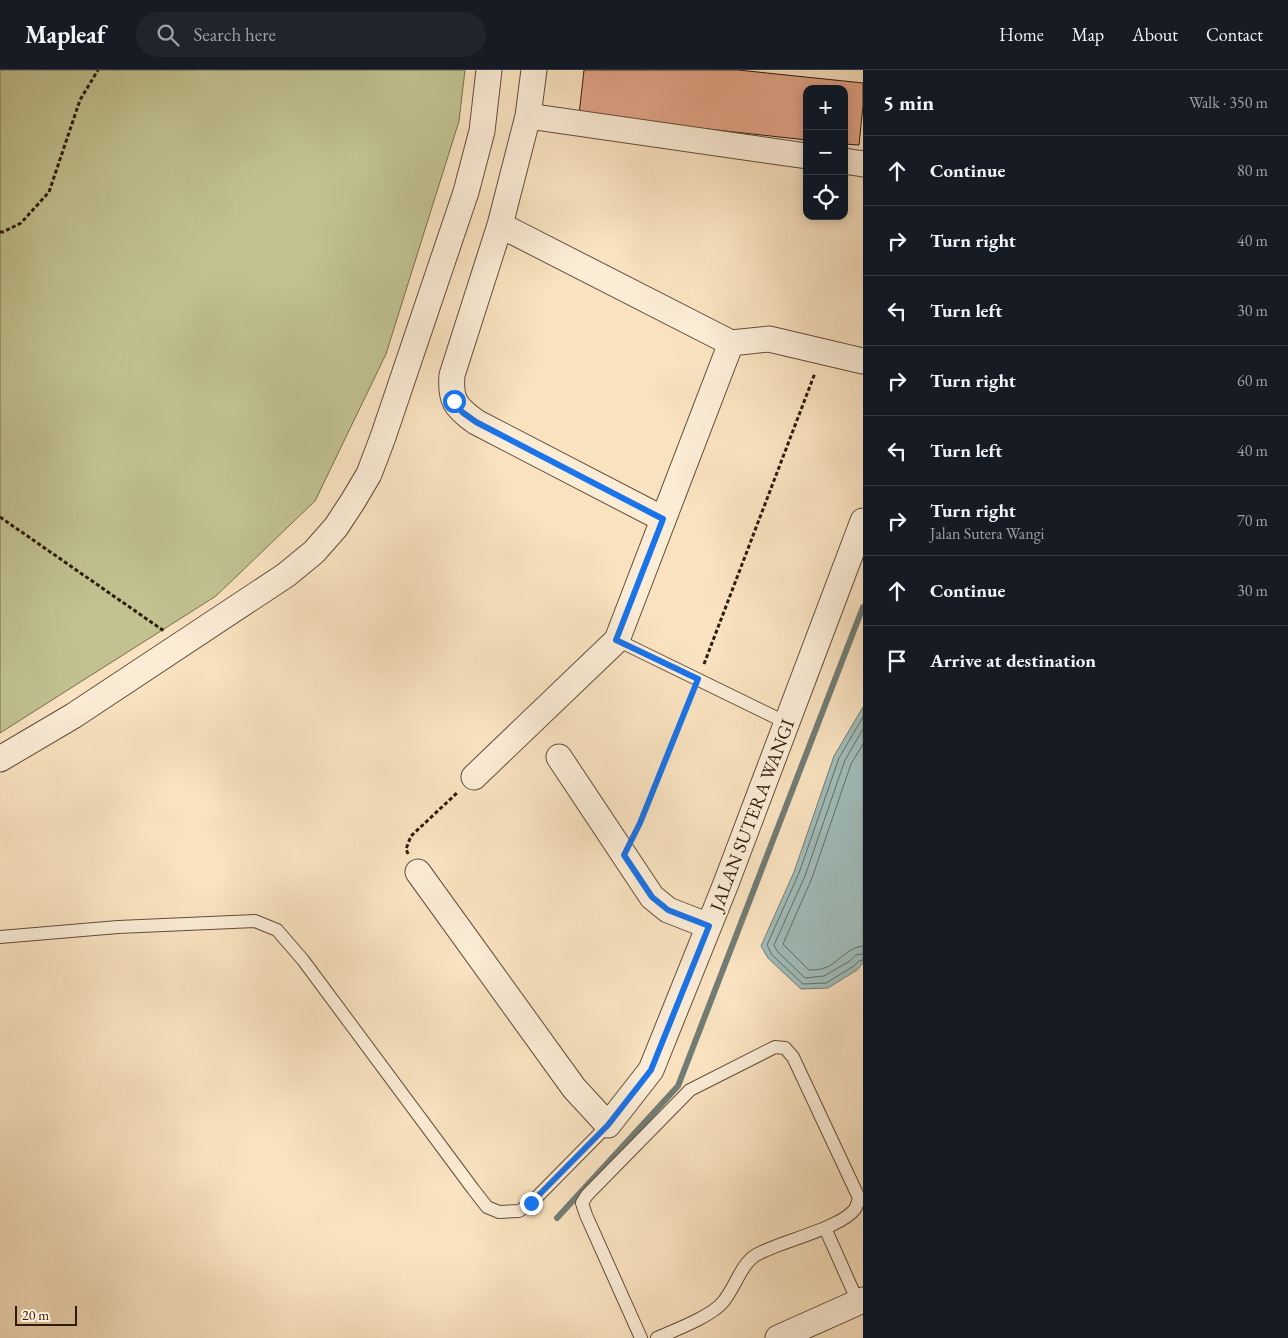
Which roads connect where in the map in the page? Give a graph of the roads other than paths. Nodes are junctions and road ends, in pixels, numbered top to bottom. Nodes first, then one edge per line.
1 (489, 70) edge
2 (534, 70) edge
3 (528, 116) junction
4 (803, 155) edge
5 (848, 162) edge
6 (863, 164) edge
7 (500, 225) junction
8 (731, 343) junction
9 (863, 361) edge
10 (663, 519) junction
11 (863, 521) edge
12 (616, 640) junction
13 (787, 723) junction
14 (559, 757) dead end
15 (0, 759) edge
16 (474, 776) road end
17 (418, 872) dead end
18 (709, 926) junction
19 (0, 937) edge
20 (608, 1125) junction
21 (825, 1228) junction
22 (860, 1301) edge
23 (821, 1329) edge
24 (641, 1338) edge
25 (657, 1338) edge
26 (778, 1338) edge

1 - 15 street
2 - 3 street
3 - 4 street
3 - 7 street
5 - 6 street
7 - 8 street
7 - 10 street
8 - 9 street
8 - 10 street
10 - 12 street
11 - 13 street, JALAN SUTERA WANGI
12 - 13 lane
12 - 16 street
13 - 18 street, JALAN SUTERA WANGI
14 - 18 street
17 - 20 street
18 - 20 street, JALAN SUTERA WANGI
19 - 20 lane
21 - 22 lane
21 - 24 lane
21 - 25 lane
22 - 23 street
23 - 26 street

